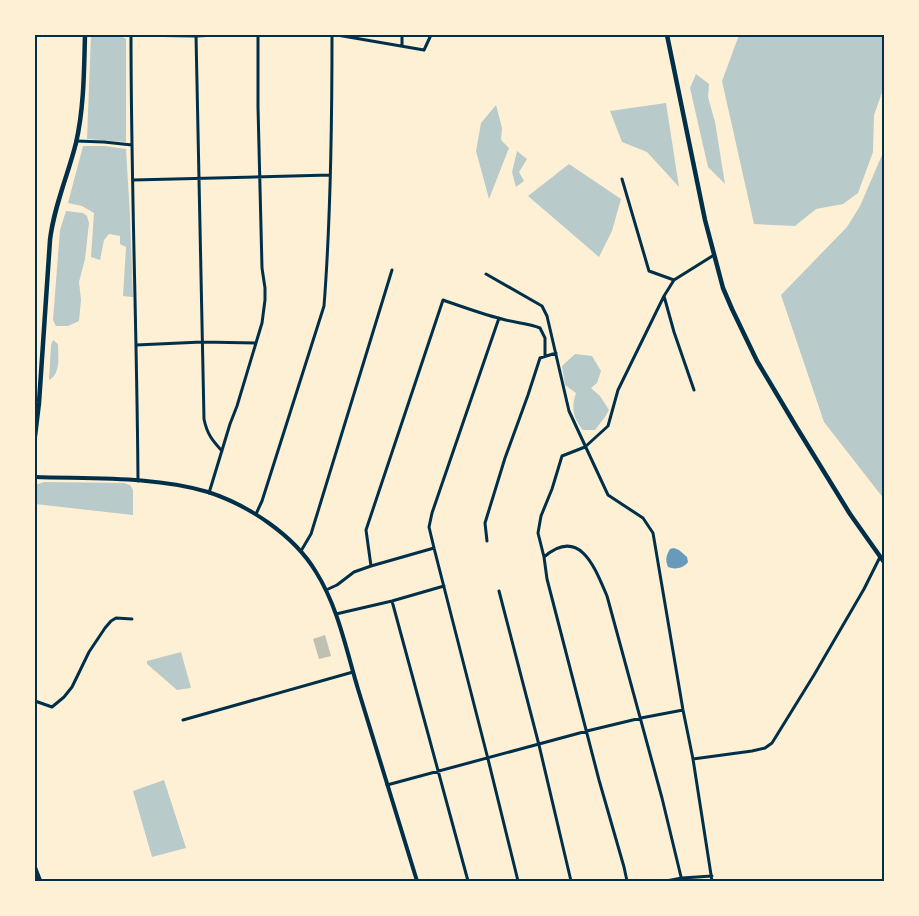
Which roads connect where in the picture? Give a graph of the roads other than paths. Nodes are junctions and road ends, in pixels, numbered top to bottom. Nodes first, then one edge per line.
1 (85, 35) edge
2 (130, 35) edge
3 (218, 35) edge
4 (258, 35) edge
5 (332, 35) edge
6 (337, 35) edge
7 (402, 35) edge
8 (431, 35) edge
9 (667, 35) edge
10 (196, 36) edge
11 (402, 46) junction
12 (76, 141) junction
13 (132, 145) junction
14 (261, 176) junction
15 (330, 176) junction
16 (199, 178) junction
17 (622, 179) dead end
18 (132, 180) junction
19 (714, 255) junction
20 (392, 270) dead end
21 (486, 274) dead end
22 (674, 280) junction
23 (664, 296) junction
24 (499, 318) junction
25 (202, 342) junction
26 (256, 343) junction
27 (136, 344) junction
28 (556, 353) junction
29 (545, 356) junction
30 (694, 390) dead end
31 (35, 436) edge
32 (585, 447) junction
33 (222, 452) junction
34 (35, 477) edge
35 (138, 480) junction
36 (209, 493) junction
37 (256, 514) junction
38 (487, 541) dead end
39 (434, 548) junction
40 (301, 552) junction
41 (544, 557) junction
42 (880, 557) junction
43 (884, 562) edge
44 (371, 566) junction
45 (444, 586) junction
46 (326, 590) junction
47 (499, 591) dead end
48 (392, 601) junction
49 (336, 614) junction
50 (132, 619) dead end
51 (353, 672) junction
52 (35, 701) edge
53 (683, 710) junction
54 (641, 718) junction
55 (183, 720) dead end
56 (588, 731) junction
57 (539, 745) junction
58 (488, 759) junction
59 (693, 759) junction
60 (439, 771) junction
61 (387, 785) junction
62 (35, 868) edge
63 (712, 876) junction
64 (682, 880) edge
65 (40, 881) edge
66 (416, 881) edge
67 (468, 881) edge
68 (518, 881) edge
69 (571, 881) edge
70 (626, 881) edge
71 (666, 881) edge
72 (712, 881) edge

1 - 12 main road
2 - 10 street
2 - 13 street
3 - 10 street
4 - 14 street
5 - 15 street
6 - 11 street
7 - 11 street
8 - 11 street
9 - 19 main road
10 - 16 street
12 - 13 street
12 - 31 main road
13 - 18 street
14 - 15 street
14 - 16 street
14 - 26 street
15 - 37 street
16 - 18 street
16 - 25 street
17 - 22 street
18 - 27 street
19 - 22 street
19 - 42 main road
20 - 40 street
21 - 28 street
22 - 23 street
23 - 30 street
23 - 32 street
24 - 29 street
24 - 39 street
24 - 44 street
25 - 26 street
25 - 27 street
25 - 33 street
26 - 33 street
27 - 35 street
28 - 29 street
28 - 32 street
29 - 38 street
32 - 41 street
32 - 53 street
33 - 36 street
34 - 35 street
35 - 36 street
36 - 37 street
37 - 40 street
39 - 44 street
39 - 45 street
40 - 46 street
41 - 54 street
41 - 56 street
42 - 43 main road
42 - 59 street
44 - 46 street
45 - 48 street
45 - 58 street
46 - 49 street
47 - 57 street
48 - 49 street
48 - 60 street
49 - 51 street
50 - 52 street
51 - 55 street
51 - 61 street
53 - 54 street
53 - 59 street
54 - 56 street
54 - 64 street
56 - 57 street
56 - 70 street
57 - 58 street
57 - 69 street
58 - 60 street
58 - 68 street
59 - 63 street
60 - 61 street
60 - 67 street
61 - 66 street
62 - 65 main road
63 - 64 street
63 - 72 street
64 - 71 street

